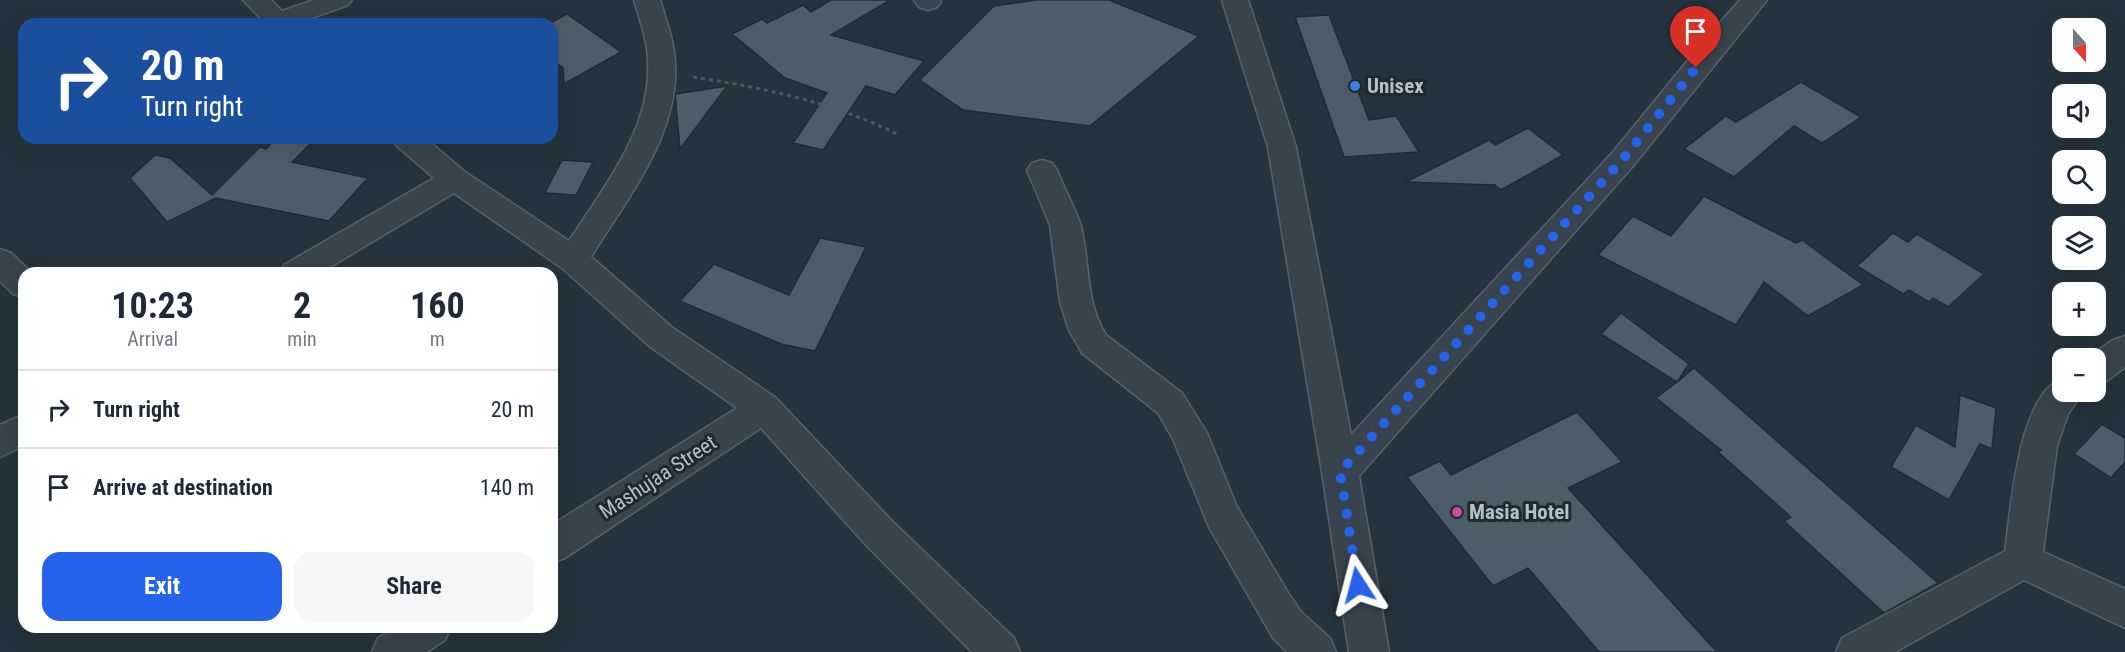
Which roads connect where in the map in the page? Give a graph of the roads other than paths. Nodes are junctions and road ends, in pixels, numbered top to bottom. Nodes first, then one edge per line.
1 (256, 0) edge
2 (339, 0) edge
3 (647, 0) edge
4 (1235, 0) edge
5 (1754, 0) edge
6 (275, 18) edge
7 (293, 18) edge
8 (413, 144) edge
9 (1042, 170) dead end
10 (455, 179) junction
11 (573, 260) junction
12 (0, 261) edge
13 (305, 267) edge
14 (18, 279) edge
15 (2125, 349) edge
16 (2106, 363) edge
17 (2059, 402) edge
18 (764, 408) junction
19 (18, 432) edge
20 (0, 442) edge
21 (1340, 472) junction
22 (558, 542) edge
23 (2023, 561) junction
24 (2125, 610) edge
25 (422, 633) edge
26 (392, 652) edge
27 (999, 652) edge
28 (1316, 652) edge
29 (1369, 652) edge
30 (1856, 652) edge

1 - 6 street
2 - 7 street
3 - 11 street
4 - 21 street
5 - 21 street
8 - 10 street
9 - 28 street
10 - 11 street
10 - 13 street
11 - 18 street
12 - 14 street
15 - 16 street
17 - 23 street
18 - 22 street, Mashujaa Street
18 - 27 street
19 - 20 street
21 - 29 street
23 - 24 street
23 - 30 street
25 - 26 street

